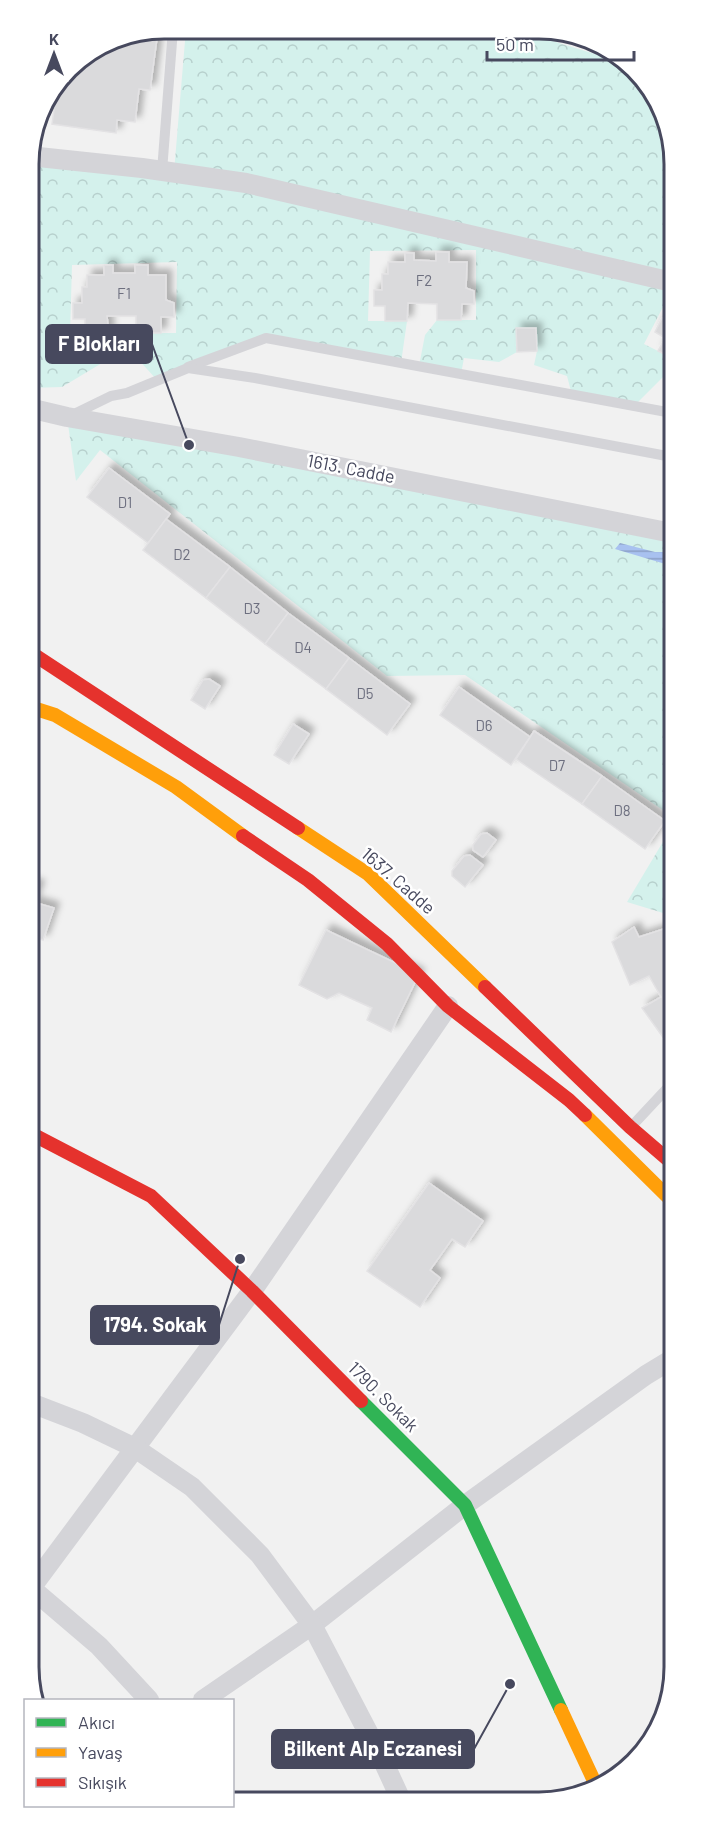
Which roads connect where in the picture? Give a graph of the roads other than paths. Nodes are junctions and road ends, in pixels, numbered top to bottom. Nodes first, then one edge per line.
1 (172, 39) edge
2 (39, 157) edge
3 (162, 171) junction
4 (664, 280) edge
5 (188, 368) junction
6 (39, 410) edge
7 (664, 412) edge
8 (67, 417) junction
9 (664, 455) edge
10 (664, 530) edge
11 (39, 657) edge
12 (39, 705) edge
13 (39, 710) edge
14 (55, 715) junction
15 (448, 1006) junction
16 (664, 1091) edge
17 (630, 1127) junction
18 (39, 1138) edge
19 (664, 1156) edge
20 (664, 1192) edge
21 (252, 1291) junction
22 (664, 1364) edge
23 (39, 1406) edge
24 (135, 1448) junction
25 (465, 1505) junction
26 (39, 1577) edge
27 (39, 1595) edge
28 (312, 1625) junction
29 (147, 1699) edge
30 (206, 1699) edge
31 (593, 1779) edge
32 (397, 1792) edge

1 - 3 lane
2 - 3 street
3 - 4 street
5 - 7 lane
5 - 8 lane
5 - 9 lane
6 - 8 street, 1613. Cadde
8 - 10 street, 1613. Cadde
11 - 17 street, 1637. Cadde
12 - 14 street
13 - 14 street
14 - 15 street
15 - 20 street
15 - 21 street
16 - 17 lane
17 - 19 street, 1637. Cadde
18 - 21 street, 1790. Sokak
21 - 24 street
21 - 25 street, 1790. Sokak
22 - 25 street
23 - 24 street
24 - 26 street
24 - 28 street
25 - 28 street
25 - 31 street, 1790. Sokak
27 - 29 street
28 - 30 street
28 - 32 street

